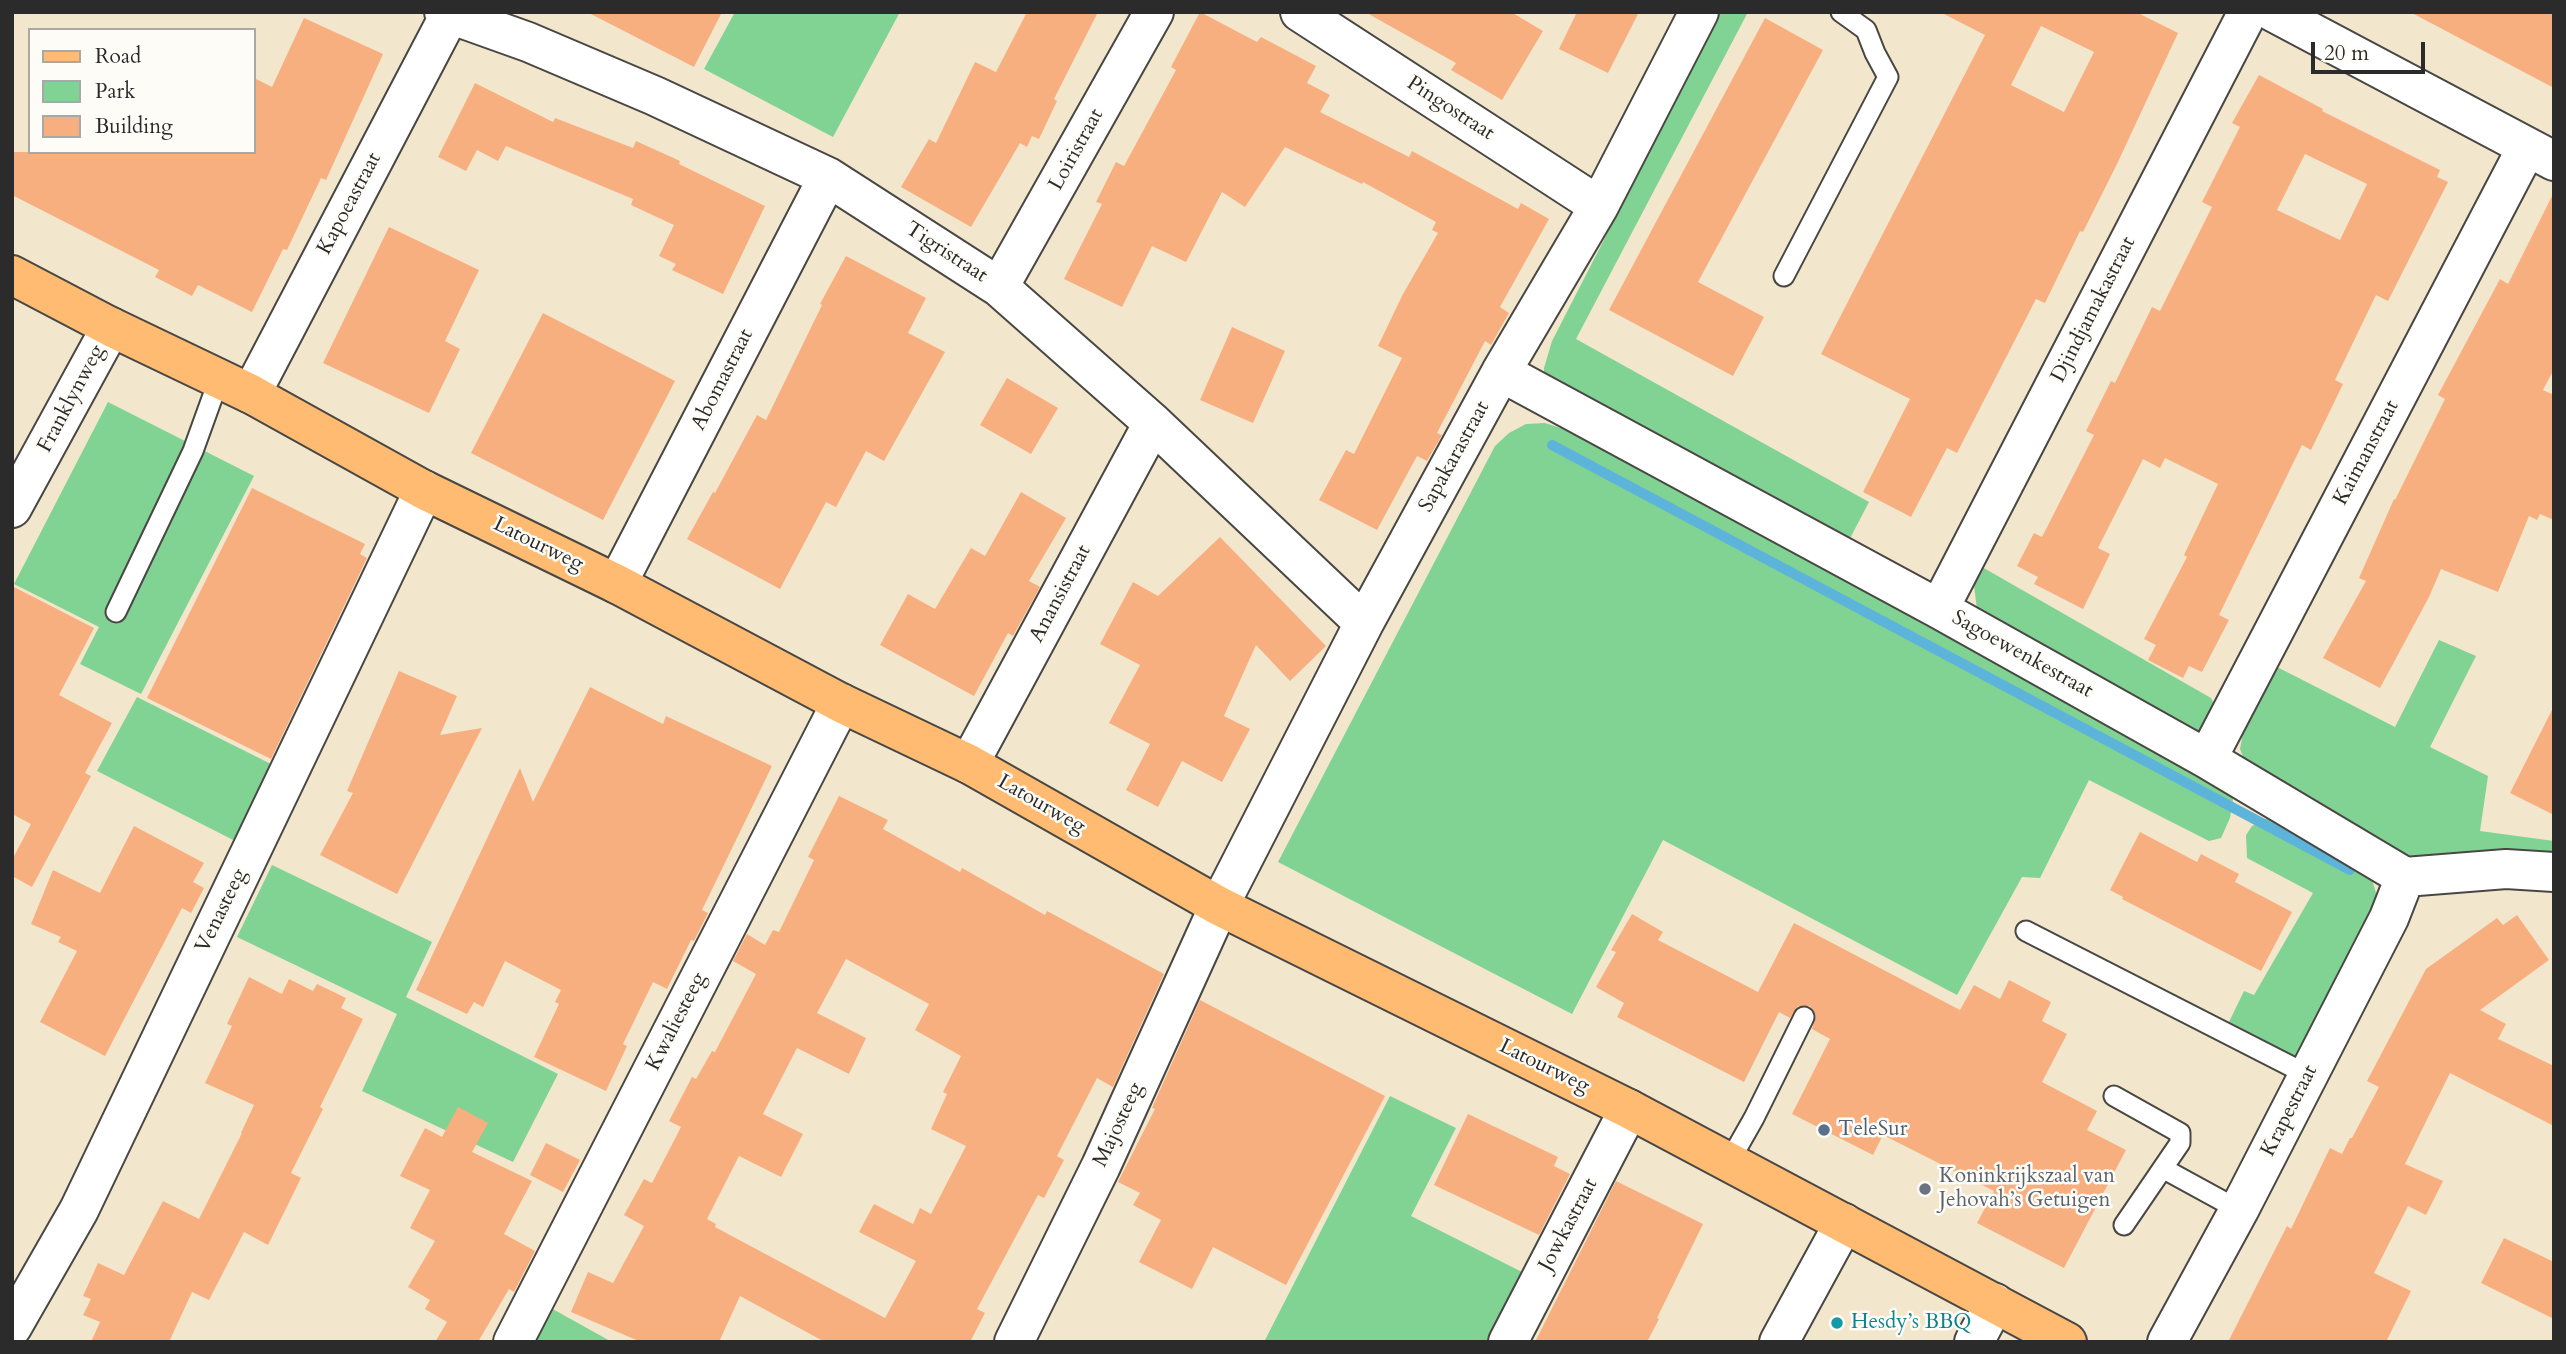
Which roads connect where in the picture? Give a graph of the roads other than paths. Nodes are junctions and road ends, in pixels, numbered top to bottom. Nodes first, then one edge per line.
1 (1154, 12) edge
2 (1300, 12) edge
3 (1699, 12) edge
4 (1841, 12) edge
5 (2248, 12) edge
6 (2273, 12) edge
7 (447, 13) edge
8 (2540, 154) edge
9 (828, 177) junction
10 (1599, 206) junction
11 (12, 275) edge
12 (1784, 275) dead end
13 (999, 287) junction
14 (111, 327) junction
15 (1501, 372) junction
16 (235, 387) junction
17 (1153, 423) junction
18 (424, 490) junction
19 (12, 508) edge
20 (617, 584) junction
21 (1939, 609) junction
22 (116, 612) dead end
23 (1364, 623) junction
24 (841, 703) junction
25 (2207, 759) junction
26 (969, 764) junction
27 (2554, 872) edge
28 (2405, 877) junction
29 (1219, 906) junction
30 (2026, 931) dead end
31 (1804, 1017) dead end
32 (2308, 1075) junction
33 (2114, 1096) dead end
34 (1629, 1109) junction
35 (1729, 1162) junction
36 (2164, 1169) junction
37 (2239, 1210) junction
38 (1844, 1223) junction
39 (2124, 1225) dead end
40 (1996, 1303) junction
41 (12, 1327) edge
42 (513, 1342) edge
43 (1014, 1342) edge
44 (1508, 1342) edge
45 (1779, 1342) edge
46 (1974, 1342) edge
47 (2067, 1342) edge
48 (2167, 1342) edge

1 - 13 street, Loiristraat
2 - 10 street, Pingostraat
3 - 10 street, Sapakarastraat
4 - 12 lane
5 - 21 street, Djindjamakastraat
6 - 8 street
7 - 9 street, Tigristraat
7 - 16 street, Kapoeastraat
8 - 25 street, Kaimanstraat
9 - 13 street, Tigristraat
9 - 20 street, Abomastraat
10 - 15 street, Sapakarastraat
11 - 14 main road, Latourweg
13 - 17 street, Tigristraat
14 - 16 main road, Latourweg
14 - 19 street, Franklynweg
15 - 21 street, Sagoewenkestraat
15 - 23 street, Sapakarastraat
16 - 18 main road, Latourweg
16 - 22 lane
17 - 23 street, Tigristraat
17 - 26 street, Anansistraat
18 - 20 main road, Latourweg
18 - 41 street, Venasteeg
20 - 24 main road, Latourweg
21 - 25 street, Sagoewenkestraat
23 - 29 street, Sapakarastraat
24 - 26 main road, Latourweg
24 - 42 street, Kwaliesteeg
25 - 28 street, Sagoewenkestraat
26 - 29 main road, Latourweg
27 - 28 street
28 - 32 street, Krapestraat
29 - 34 main road, Latourweg
29 - 43 street, Majosteeg
30 - 32 lane
31 - 35 lane
32 - 37 street, Krapestraat
33 - 36 lane
34 - 35 main road, Latourweg
34 - 44 street, Jowkastraat
35 - 38 main road, Latourweg
36 - 37 lane
36 - 39 lane
37 - 48 street, Krapestraat
38 - 40 main road, Latourweg
38 - 45 street
40 - 46 street
40 - 47 main road, Latourweg

